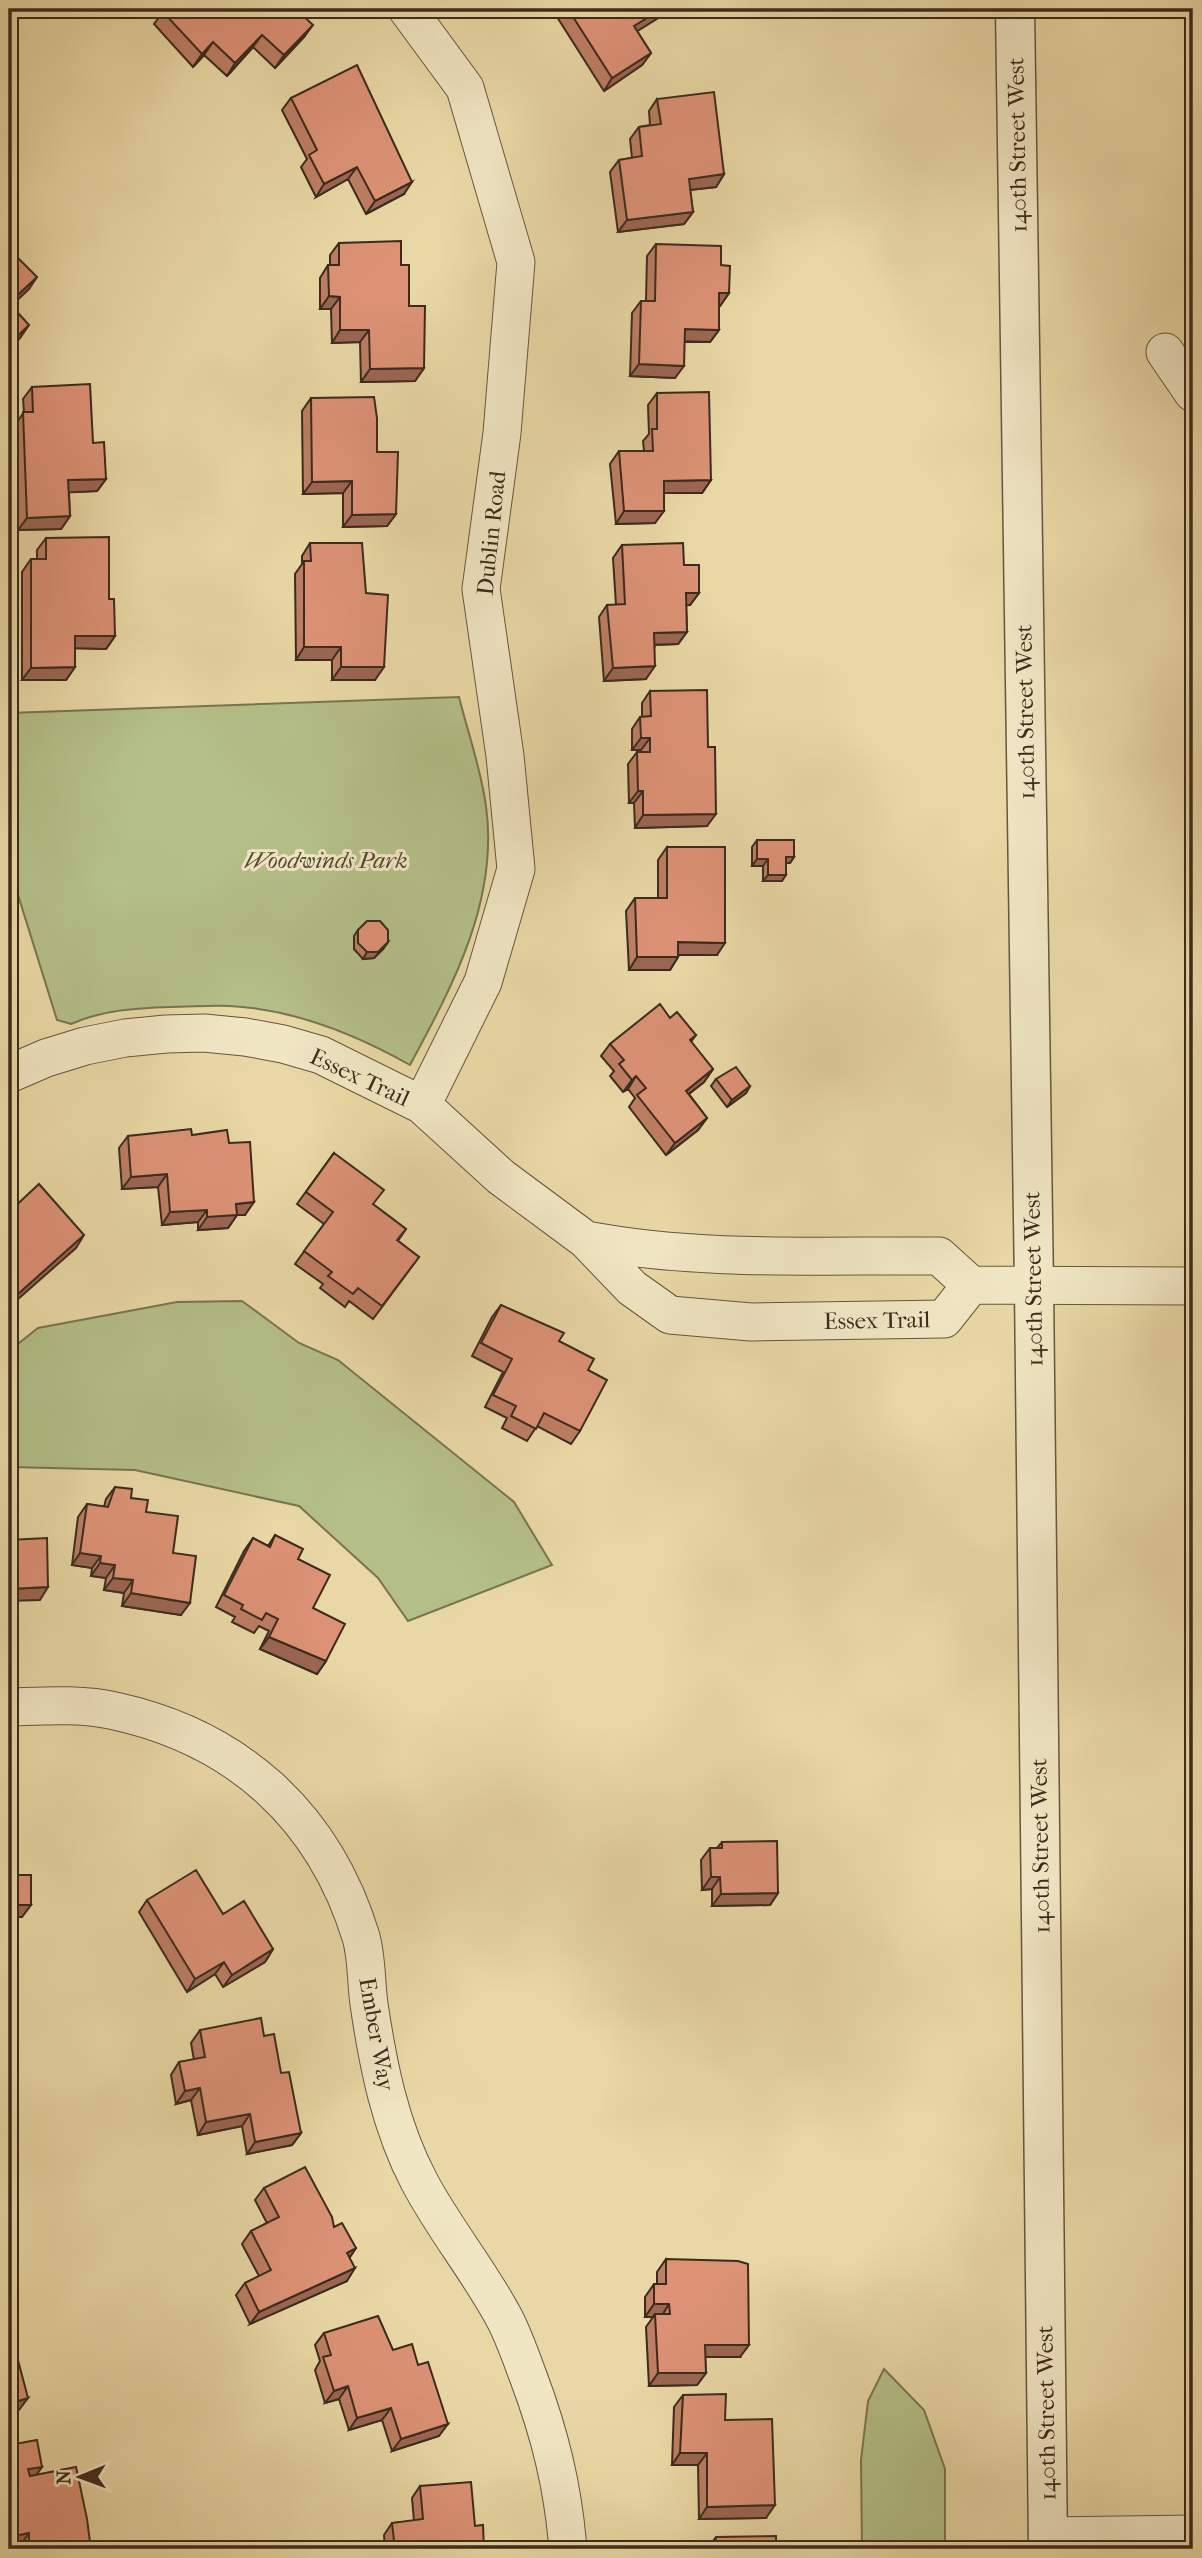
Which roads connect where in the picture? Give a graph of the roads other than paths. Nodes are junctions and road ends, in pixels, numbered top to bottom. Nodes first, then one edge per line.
1 (407, 9) edge
2 (1016, 9) edge
3 (1165, 352) dead end
4 (1193, 393) edge
5 (10, 1070) edge
6 (422, 1105) junction
7 (586, 1240) junction
8 (971, 1285) junction
9 (1034, 1286) junction
10 (1193, 1286) edge
11 (9, 1707) edge
12 (1193, 2534) edge
13 (1048, 2543) edge
14 (568, 2549) edge

1 - 6 street, Dublin Road
2 - 9 street, 140th Street West
3 - 4 street
5 - 6 street, Essex Trail
6 - 7 street, Essex Trail
7 - 8 street, Essex Trail
7 - 8 street, Essex Trail
8 - 9 street
9 - 10 street
9 - 13 street, 140th Street West
11 - 14 street, Ember Way
12 - 13 street

